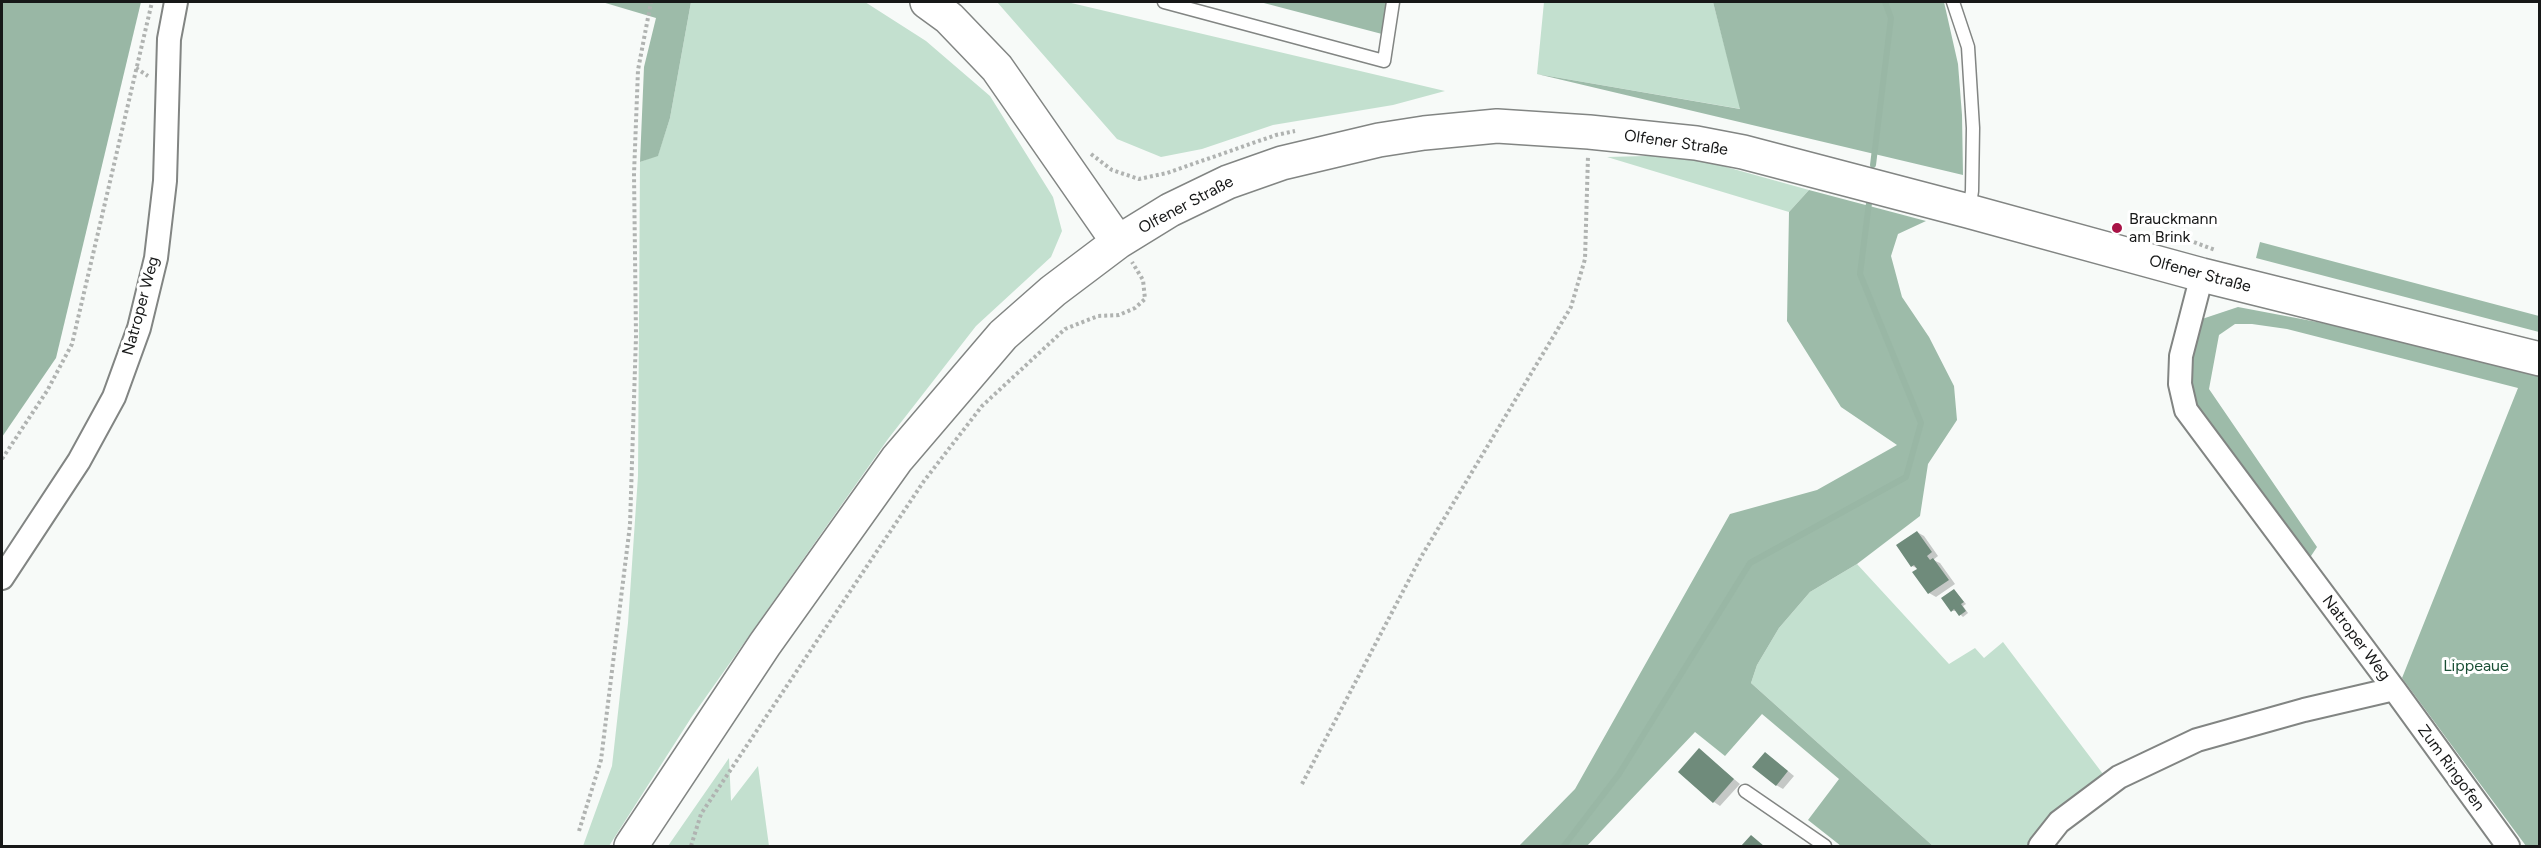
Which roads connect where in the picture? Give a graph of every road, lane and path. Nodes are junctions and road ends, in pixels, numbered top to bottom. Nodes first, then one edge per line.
1 (152, 2) edge
2 (176, 2) edge
3 (651, 2) edge
4 (927, 2) edge
5 (1164, 2) edge
6 (1393, 2) edge
7 (1953, 2) edge
8 (1589, 132) junction
9 (1968, 211) junction
10 (1118, 242) junction
11 (2202, 275) junction
12 (2540, 359) edge
13 (2, 459) edge
14 (2, 578) edge
15 (2394, 689) junction
16 (1302, 784) dead end
17 (1745, 791) dead end
18 (579, 831) dead end
19 (631, 846) edge
20 (691, 846) edge
21 (1825, 846) edge
22 (2040, 846) edge
23 (2508, 846) edge

1 - 13 path
2 - 14 street, Natroper Weg
3 - 18 path
4 - 10 main road
5 - 6 lane
7 - 9 lane
8 - 9 main road, Olfener Straße
8 - 10 main road, Olfener Straße
8 - 16 path
9 - 11 main road, Olfener Straße
10 - 19 main road, Olfener Straße
10 - 20 path
11 - 12 main road, Olfener Straße
11 - 15 street, Natroper Weg
15 - 22 street, Natroper Weg
15 - 23 street, Zum Ringofen
17 - 21 lane

